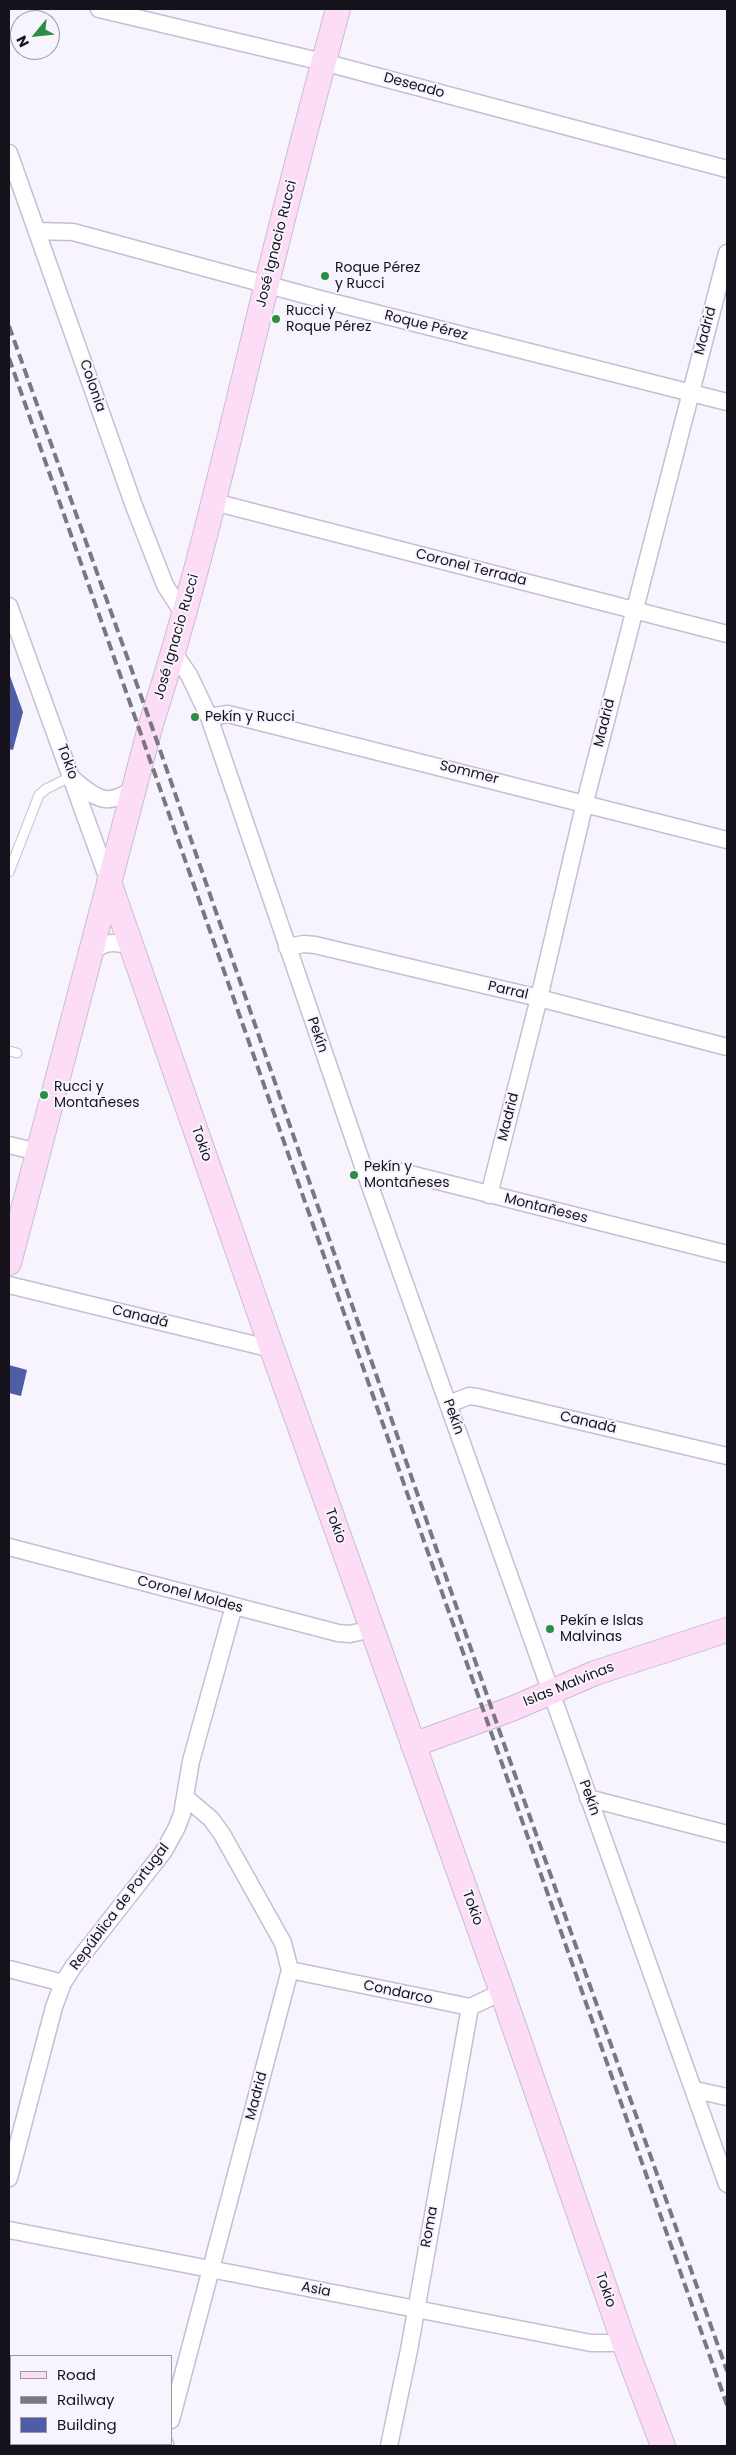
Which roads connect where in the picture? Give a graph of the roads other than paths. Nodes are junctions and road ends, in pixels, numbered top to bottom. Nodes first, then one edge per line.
1 (99, 9) edge
2 (338, 9) edge
3 (323, 62) junction
4 (9, 153) edge
5 (727, 169) edge
6 (37, 231) junction
7 (727, 254) edge
8 (266, 285) junction
9 (690, 392) junction
10 (727, 402) edge
11 (214, 502) junction
12 (9, 606) edge
13 (634, 610) junction
14 (184, 615) junction
15 (727, 634) edge
16 (174, 653) junction
17 (209, 717) junction
18 (73, 777) junction
19 (134, 788) junction
20 (585, 802) junction
21 (727, 840) edge
22 (9, 872) edge
23 (109, 882) junction
24 (287, 947) junction
25 (90, 954) junction
26 (137, 960) junction
27 (539, 998) junction
28 (727, 1047) edge
29 (9, 1145) edge
30 (38, 1152) junction
31 (364, 1172) junction
32 (489, 1195) junction
33 (727, 1254) edge
34 (9, 1262) edge
35 (9, 1285) edge
36 (272, 1349) junction
37 (449, 1404) junction
38 (727, 1456) edge
39 (9, 1547) edge
40 (234, 1606) junction
41 (372, 1629) junction
42 (727, 1630) edge
43 (551, 1692) junction
44 (413, 1745) junction
45 (185, 1798) junction
46 (588, 1798) junction
47 (727, 1834) edge
48 (9, 1969) edge
49 (290, 1970) junction
50 (63, 1983) junction
51 (502, 1992) junction
52 (470, 2008) junction
53 (695, 2090) junction
54 (727, 2096) edge
55 (9, 2178) edge
56 (727, 2184) edge
57 (9, 2230) edge
58 (211, 2269) junction
59 (414, 2309) junction
60 (624, 2343) junction
61 (172, 2416) edge
62 (389, 2446) edge
63 (663, 2446) edge

1 - 3 street, Deseado
2 - 3 street, José Ignacio Rucci
3 - 5 street, Deseado
3 - 8 street, José Ignacio Rucci
4 - 6 street, Colonia
6 - 8 street, Roque Pérez
6 - 14 street, Colonia
7 - 9 street, Madrid
8 - 9 street, Roque Pérez
8 - 11 street, José Ignacio Rucci
9 - 10 street, Roque Pérez
9 - 13 street, Madrid
11 - 13 street, Coronel Terrada
11 - 14 street, José Ignacio Rucci
12 - 18 street, Tokio
13 - 15 street, Coronel Terrada
13 - 20 street, Madrid
14 - 16 street, José Ignacio Rucci
16 - 17 street, Pekín
16 - 19 street, José Ignacio Rucci
17 - 20 street, Sommer
17 - 24 street, Pekín
18 - 19 street
18 - 22 lane
18 - 23 street, Tokio
19 - 23 street, José Ignacio Rucci
20 - 21 street, Sommer
20 - 27 street, Madrid
23 - 25 street, José Ignacio Rucci
23 - 26 street, Tokio
24 - 27 street, Parral
24 - 31 street, Pekín
25 - 26 street
25 - 30 street, José Ignacio Rucci
26 - 36 street, Tokio
27 - 28 street, Parral
27 - 32 street, Madrid
29 - 30 street
30 - 34 street, José Ignacio Rucci
31 - 32 street, Montañeses
31 - 37 street, Pekín
32 - 33 street, Montañeses
35 - 36 street, Canadá
36 - 41 street, Tokio
37 - 38 street, Canadá
37 - 43 street, Pekín
39 - 40 street, Coronel Moldes
40 - 41 street, Coronel Moldes
40 - 45 street, República de Portugal
41 - 44 street, Tokio
42 - 43 street, Islas Malvinas
43 - 44 street, Islas Malvinas
43 - 46 street, Pekín
44 - 51 street, Tokio
45 - 49 street, Madrid
45 - 50 street, República de Portugal
46 - 47 street
46 - 53 street, Pekín
48 - 50 street
49 - 52 street, Condarco
49 - 58 street, Madrid
50 - 55 street, República de Portugal
51 - 52 street
51 - 60 street, Tokio
52 - 59 street, Roma
53 - 54 street
53 - 56 street, Pekín
57 - 58 street, Asia
58 - 59 street, Asia
58 - 61 street, Madrid
59 - 60 street, Asia
59 - 62 street, Roma
60 - 63 street, Tokio

